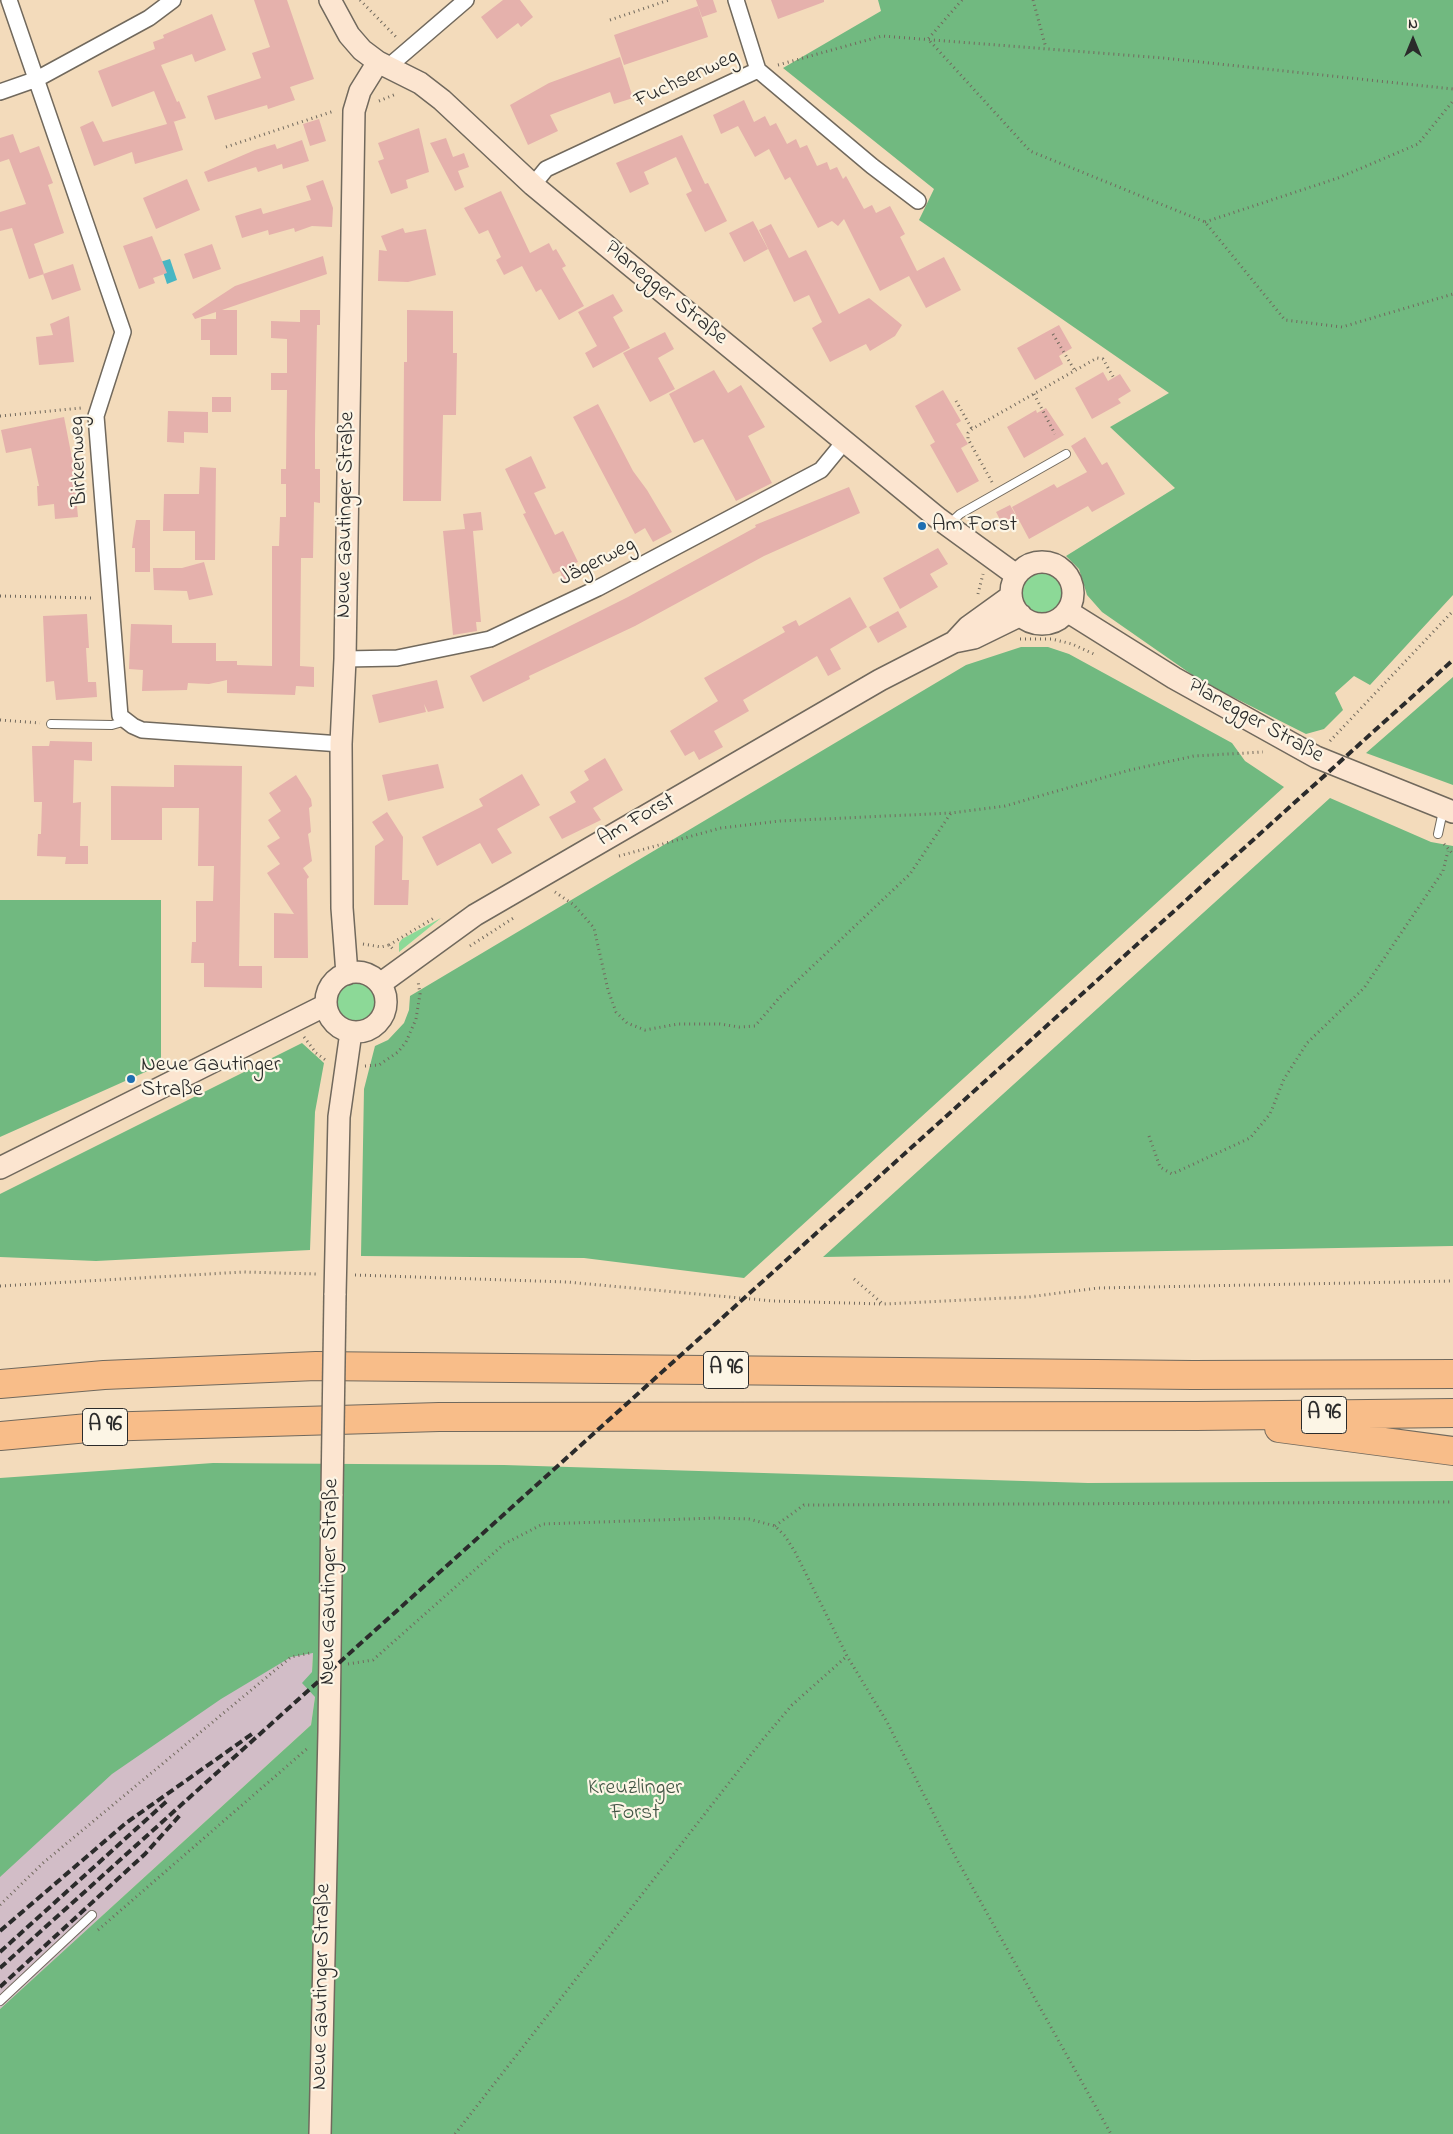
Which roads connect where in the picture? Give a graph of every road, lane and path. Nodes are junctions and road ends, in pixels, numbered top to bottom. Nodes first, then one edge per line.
1 (9, 0) edge
2 (172, 0) edge
3 (330, 0) edge
4 (466, 0) edge
5 (669, 0) edge
6 (736, 0) edge
7 (962, 0) edge
8 (1033, 0) edge
9 (610, 20) dead end
10 (928, 39) junction
11 (1046, 48) junction
12 (383, 64) junction
13 (758, 70) junction
14 (37, 79) junction
15 (1453, 89) edge
16 (0, 92) edge
17 (404, 93) dead end
18 (1453, 101) edge
19 (375, 104) dead end
20 (354, 113) junction
21 (226, 147) dead end
22 (533, 186) junction
23 (918, 201) dead end
24 (1205, 222) junction
25 (1453, 294) edge
26 (1053, 334) dead end
27 (1075, 371) junction
28 (1115, 380) dead end
29 (1034, 394) junction
30 (956, 401) dead end
31 (99, 406) junction
32 (0, 416) edge
33 (972, 429) junction
34 (1055, 434) dead end
35 (844, 442) junction
36 (1066, 454) dead end
37 (995, 486) dead end
38 (947, 526) junction
39 (995, 559) junction
40 (1016, 575) junction
41 (0, 596) edge
42 (1011, 596) junction
43 (111, 599) junction
44 (1068, 611) junction
45 (1453, 611) edge
46 (1021, 615) junction
47 (982, 617) junction
48 (1015, 640) dead end
49 (954, 642) junction
50 (1099, 657) dead end
51 (345, 659) junction
52 (0, 720) edge
53 (126, 721) junction
54 (51, 724) joint
55 (341, 744) junction
56 (1257, 748) dead end
57 (1316, 757) junction
58 (1448, 810) edge
59 (952, 813) junction
60 (1438, 834) dead end
61 (1448, 851) dead end
62 (618, 856) dead end
63 (563, 887) dead end
64 (555, 892) junction
65 (547, 897) dead end
66 (523, 912) dead end
67 (360, 937) dead end
68 (466, 948) dead end
69 (406, 964) junction
70 (347, 974) junction
71 (380, 984) junction
72 (326, 1005) junction
73 (351, 1032) junction
74 (1149, 1136) dead end
75 (0, 1168) edge
76 (854, 1279) dead end
77 (1453, 1281) edge
78 (336, 1284) junction
79 (0, 1286) edge
80 (883, 1304) junction
81 (1453, 1374) edge
82 (0, 1384) edge
83 (1453, 1413) edge
84 (1196, 1416) junction
85 (0, 1436) edge
86 (1453, 1451) edge
87 (1453, 1502) edge
88 (775, 1526) junction
89 (847, 1656) junction
90 (322, 1658) junction
91 (329, 1732) junction
92 (0, 1904) edge
93 (92, 1915) dead end
94 (97, 1931) dead end
95 (0, 2001) edge
96 (320, 2134) edge
97 (455, 2134) edge
98 (1111, 2134) edge

1 - 14 street, Birkenweg
2 - 14 street
3 - 12 street, Planegger Straße
4 - 12 street
5 - 9 path
6 - 13 street
7 - 10 path
8 - 11 path
10 - 11 path
10 - 13 path
10 - 24 path
11 - 15 path
12 - 20 street, Neue Gautinger Straße
12 - 22 street, Planegger Straße
13 - 22 street, Fuchsenweg
13 - 23 street, Fuchsenweg
14 - 16 street
14 - 31 street, Birkenweg
17 - 19 path
18 - 24 path
20 - 21 path
20 - 51 street, Neue Gautinger Straße
22 - 35 street, Planegger Straße
24 - 25 path
26 - 27 path
27 - 28 path
27 - 29 path
29 - 33 path
29 - 34 path
30 - 33 path
31 - 32 path
31 - 43 street, Birkenweg
33 - 37 path
35 - 38 street, Planegger Straße
35 - 51 street, Jägerweg
36 - 38 lane
38 - 39 street, Planegger Straße
39 - 40 street, Planegger Straße
39 - 47 path
40 - 42 street
40 - 44 street
41 - 43 path
42 - 46 street
42 - 47 street, Am Forst
43 - 53 street, Birkenweg
44 - 46 street
44 - 57 street, Planegger Straße
45 - 57 path
46 - 49 street, Am Forst
47 - 49 street, Am Forst
48 - 50 path
49 - 69 street, Am Forst
51 - 55 street, Neue Gautinger Straße
52 - 54 path
53 - 54 lane
53 - 55 street
55 - 70 street, Neue Gautinger Straße
56 - 59 path
57 - 58 street, Planegger Straße
58 - 60 lane
59 - 62 path
59 - 64 path
61 - 74 path
63 - 64 path
64 - 65 path
66 - 68 path
67 - 69 path
69 - 71 street, Am Forst
70 - 71 street
70 - 72 street
71 - 73 street
72 - 73 street
72 - 75 street
73 - 78 street, Neue Gautinger Straße
76 - 80 path
77 - 80 path
78 - 79 path
78 - 80 path
78 - 90 street, Neue Gautinger Straße, bridge
81 - 82 highway, A 96
83 - 84 highway, A 96
84 - 85 highway, A 96
84 - 86 highway
87 - 88 path
88 - 89 path
88 - 90 path
89 - 97 path
89 - 98 path
90 - 91 street, Neue Gautinger Straße
90 - 92 path
91 - 94 path
91 - 96 street, Neue Gautinger Straße
93 - 95 lane

